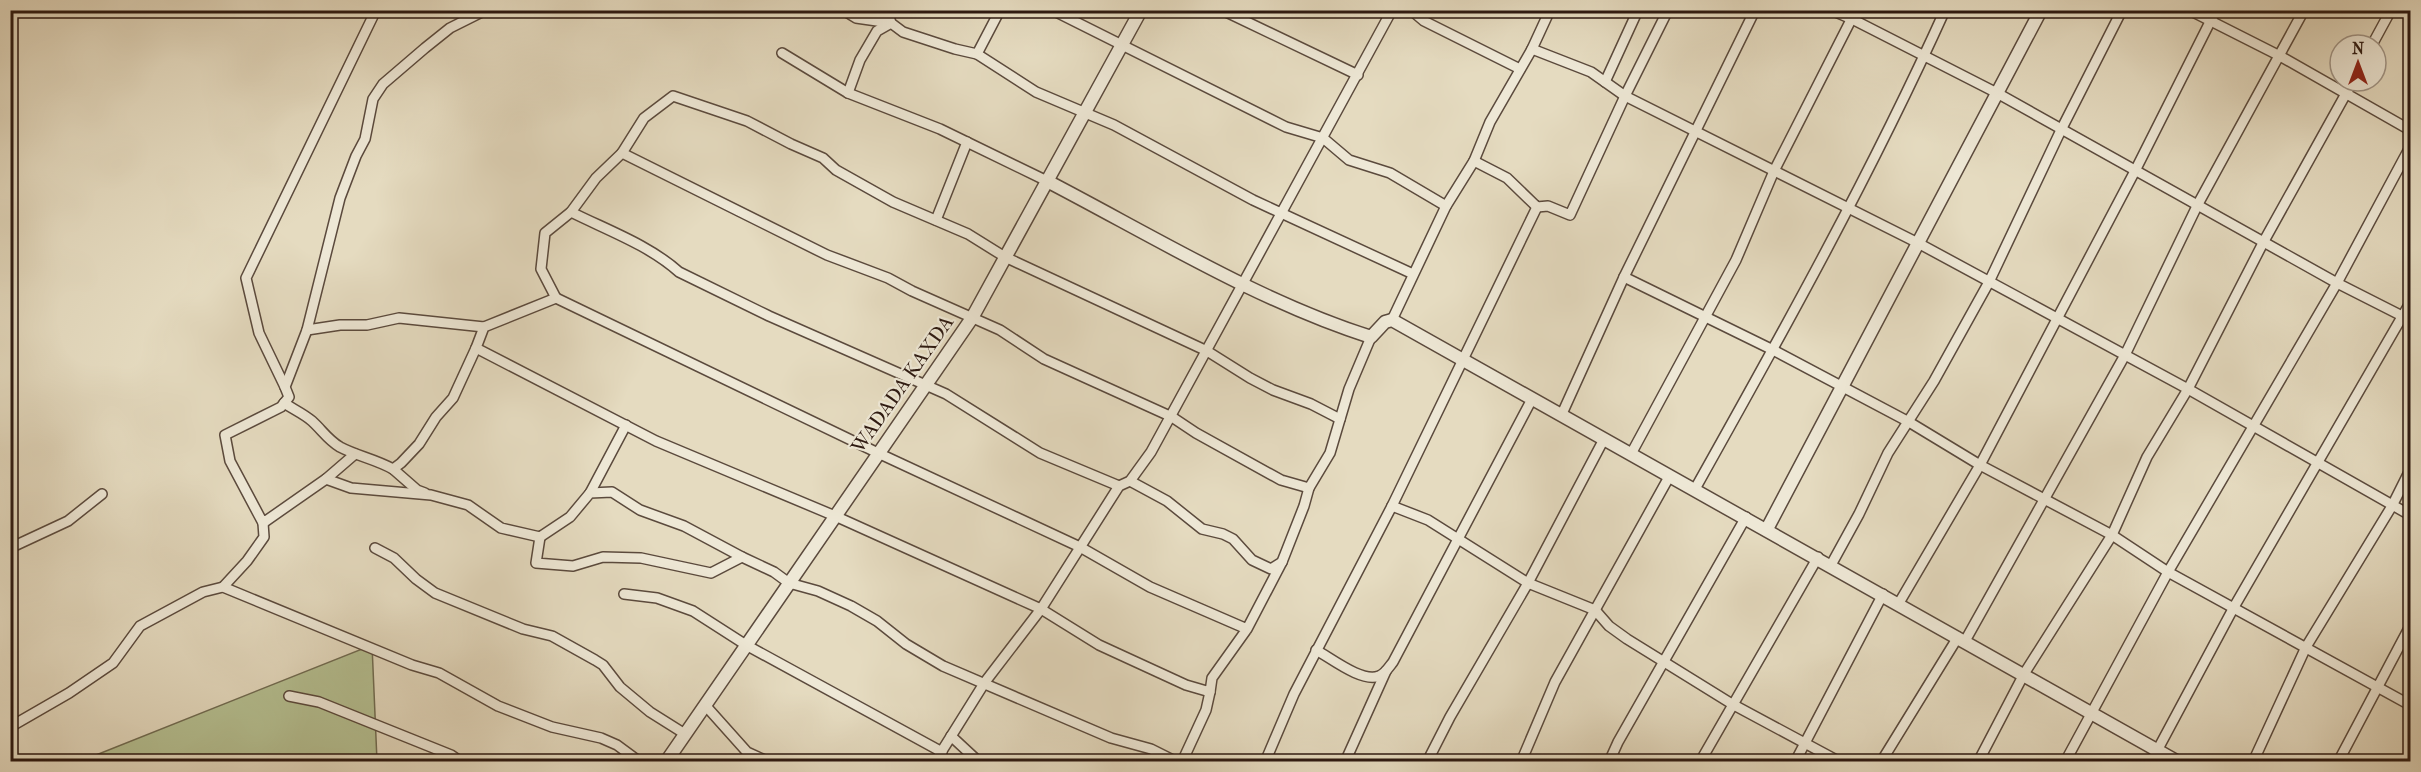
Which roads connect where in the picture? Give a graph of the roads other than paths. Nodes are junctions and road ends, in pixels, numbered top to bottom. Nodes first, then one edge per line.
1 (376, 10) edge
2 (486, 10) edge
3 (843, 10) edge
4 (887, 10) edge
5 (1000, 10) edge
6 (1052, 10) edge
7 (1141, 10) edge
8 (1222, 10) edge
9 (1392, 10) edge
10 (1411, 10) edge
11 (1550, 10) edge
12 (1638, 10) edge
13 (1668, 10) edge
14 (1755, 10) edge
15 (1831, 10) edge
16 (1945, 10) edge
17 (2041, 10) edge
18 (2122, 10) edge
19 (2189, 10) edge
20 (2216, 10) edge
21 (2304, 10) edge
22 (2391, 10) edge
23 (1854, 15) edge
24 (2211, 22) junction
25 (891, 23) junction
26 (2379, 33) edge
27 (1122, 45) junction
28 (1532, 48) junction
29 (782, 53) dead end
30 (977, 54) junction
31 (1925, 56) junction
32 (2280, 56) junction
33 (1520, 69) junction
34 (1358, 75) junction
35 (1605, 82) junction
36 (2328, 83) edge
37 (848, 93) junction
38 (1997, 93) junction
39 (2347, 93) joint
40 (1625, 96) junction
41 (1084, 113) junction
42 (2061, 130) junction
43 (2410, 130) edge
44 (1696, 132) junction
45 (1323, 138) junction
46 (967, 142) junction
47 (2410, 147) edge
48 (622, 153) junction
49 (1474, 161) junction
50 (2136, 169) junction
51 (1774, 171) junction
52 (1047, 181) junction
53 (2198, 204) junction
54 (1446, 206) junction
55 (1537, 207) junction
56 (1848, 208) junction
57 (571, 212) junction
58 (1282, 213) junction
59 (936, 220) junction
60 (2264, 241) junction
61 (1918, 243) junction
62 (1005, 257) junction
63 (1413, 274) junction
64 (1624, 277) junction
65 (1989, 282) junction
66 (2337, 283) junction
67 (1243, 284) junction
68 (556, 298) junction
69 (2410, 303) edge
70 (1705, 317) junction
71 (972, 318) junction
72 (2057, 318) junction
73 (2407, 318) edge
74 (1392, 320) junction
75 (484, 327) junction
76 (307, 330) junction
77 (1371, 337) junction
78 (476, 348) junction
79 (1207, 351) junction
80 (1773, 351) junction
81 (2126, 355) junction
82 (1462, 358) junction
83 (925, 386) junction
84 (1842, 386) junction
85 (285, 387) junction
86 (2188, 389) junction
87 (1532, 399) junction
88 (284, 403) junction
89 (1561, 416) junction
90 (1172, 417) junction
91 (1340, 419) junction
92 (1909, 422) junction
93 (626, 425) junction
94 (2254, 427) junction
95 (1604, 440) junction
96 (878, 453) junction
97 (355, 454) junction
98 (1631, 454) junction
99 (2318, 461) junction
100 (1980, 465) junction
101 (393, 469) junction
102 (2410, 470) edge
103 (1669, 477) junction
104 (326, 479) junction
105 (1130, 481) junction
106 (1119, 486) junction
107 (1309, 488) junction
108 (1695, 489) junction
109 (590, 493) junction
110 (102, 494) dead end
111 (431, 495) junction
112 (2043, 499) junction
113 (1392, 506) junction
114 (2392, 506) junction
115 (2410, 515) edge
116 (835, 516) junction
117 (1746, 517) junction
118 (263, 523) junction
119 (1767, 529) junction
120 (2112, 535) junction
121 (540, 537) junction
122 (1458, 537) junction
123 (1080, 547) junction
124 (10, 548) edge
125 (375, 548) dead end
126 (742, 557) junction
127 (1818, 557) junction
128 (1282, 562) junction
129 (1831, 565) junction
130 (2168, 572) junction
131 (789, 583) junction
132 (1528, 583) junction
133 (223, 587) junction
134 (624, 594) dead end
135 (1882, 594) junction
136 (1899, 603) junction
137 (2234, 607) junction
138 (1041, 609) junction
139 (1596, 610) junction
140 (2410, 626) edge
141 (1247, 629) junction
142 (1962, 639) junction
143 (746, 645) junction
144 (2306, 647) junction
145 (1316, 650) junction
146 (1664, 661) junction
147 (1386, 671) junction
148 (2024, 674) junction
149 (985, 682) junction
150 (2379, 685) junction
151 (1210, 692) junction
152 (289, 696) dead end
153 (1732, 704) junction
154 (705, 705) junction
155 (2410, 705) edge
156 (2092, 713) junction
157 (10, 727) edge
158 (685, 734) junction
159 (951, 736) junction
160 (1806, 743) junction
161 (2158, 750) junction
162 (942, 752) junction
163 (461, 762) edge
164 (640, 762) edge
165 (666, 762) edge
166 (769, 762) edge
167 (935, 762) edge
168 (979, 762) edge
169 (1177, 762) edge
170 (1182, 762) edge
171 (1265, 762) edge
172 (1345, 762) edge
173 (1427, 762) edge
174 (1521, 762) edge
175 (1609, 762) edge
176 (1700, 762) edge
177 (1795, 762) edge
178 (1839, 762) edge
179 (1881, 762) edge
180 (1978, 762) edge
181 (2065, 762) edge
182 (2151, 762) edge
183 (2178, 762) edge
184 (2253, 762) edge
185 (2338, 762) edge

1 - 85 street
2 - 76 street
3 - 25 street
4 - 25 street
5 - 30 street
6 - 27 street
7 - 27 street, WADADA KAXDA
8 - 34 street
9 - 34 street
10 - 33 street
11 - 28 street
12 - 35 street
13 - 40 street
14 - 44 street
15 - 23 street
16 - 31 street
17 - 38 street
18 - 42 street
19 - 24 street
20 - 24 street
21 - 32 street
22 - 26 street
23 - 31 street
23 - 51 street
24 - 32 street
24 - 50 street
25 - 30 street
25 - 37 street
27 - 41 street, WADADA KAXDA
27 - 45 street
28 - 33 street
28 - 35 street
29 - 37 street
30 - 41 street
31 - 38 street
31 - 56 street
32 - 36 street
32 - 53 street
33 - 49 street
34 - 45 street
35 - 40 street
37 - 46 street
38 - 42 street
38 - 61 street
39 - 43 street
39 - 60 street
40 - 44 street
40 - 55 street
41 - 52 street, WADADA KAXDA
41 - 58 street
42 - 50 street
42 - 65 street
44 - 51 street
44 - 64 street
45 - 54 street
45 - 58 street
46 - 52 street
46 - 59 street
47 - 66 street
48 - 57 street
48 - 59 street
48 - 71 street
49 - 54 street
49 - 55 street
50 - 53 street
50 - 72 street
51 - 56 street
51 - 70 street
52 - 62 street, WADADA KAXDA
52 - 67 street
53 - 60 street
53 - 81 street
54 - 63 street
55 - 82 street
56 - 61 street
56 - 80 street
57 - 68 street
57 - 83 street
58 - 63 street
58 - 67 street
59 - 62 street
60 - 66 street
60 - 86 street
61 - 65 street
61 - 84 street
62 - 71 street, WADADA KAXDA
62 - 79 street
63 - 74 street
64 - 70 street
64 - 89 street
65 - 72 street
65 - 92 street
66 - 73 street
66 - 94 street
67 - 77 street
67 - 79 street
68 - 75 street
68 - 96 street
69 - 73 street
70 - 80 street
70 - 98 street
71 - 83 street, WADADA KAXDA
71 - 90 street
72 - 81 street
72 - 100 street
73 - 99 street
74 - 77 street
74 - 82 street
75 - 76 street
75 - 78 street
76 - 85 street
77 - 91 street
78 - 93 street
78 - 101 street
79 - 90 street
79 - 91 street
80 - 84 street
80 - 108 street
81 - 86 street
81 - 112 street
82 - 87 street
82 - 113 street
83 - 96 street, WADADA KAXDA
83 - 106 street
84 - 92 street
84 - 119 street
85 - 88 street
86 - 94 street
86 - 120 street
87 - 89 street
87 - 122 street
88 - 97 street
88 - 118 street
89 - 95 street
90 - 105 street
90 - 107 street
91 - 107 street
92 - 100 street
92 - 129 street
93 - 109 street
93 - 116 street
94 - 99 street
94 - 130 street
95 - 98 street
95 - 132 street
96 - 116 street, WADADA KAXDA
96 - 123 street
97 - 101 street
97 - 104 street
98 - 103 street
99 - 114 street
99 - 137 street
100 - 112 street
100 - 136 street
101 - 111 street
102 - 114 street
103 - 108 street
103 - 139 street
104 - 111 street
104 - 118 street
105 - 106 street
105 - 128 street
106 - 123 street
107 - 128 street
108 - 117 street
109 - 121 street
109 - 126 street
110 - 124 street
111 - 121 street
112 - 120 street
112 - 142 street
113 - 122 street
113 - 145 street
114 - 115 street
114 - 144 street
116 - 131 street, WADADA KAXDA
116 - 138 street
117 - 119 street
117 - 146 street
118 - 133 street
119 - 127 street
120 - 130 street
120 - 148 street
121 - 126 street
122 - 132 street
122 - 147 street
123 - 138 street
123 - 141 street
125 - 158 street
126 - 131 street
127 - 129 street
127 - 153 street
128 - 141 street
129 - 135 street
130 - 137 street
130 - 156 street
131 - 143 street, WADADA KAXDA
131 - 149 street
132 - 139 street
132 - 173 street
133 - 157 street
133 - 164 street
134 - 143 street
135 - 136 street
135 - 160 street
136 - 142 street
137 - 144 street
137 - 161 street
138 - 149 street
138 - 151 street
139 - 146 street
139 - 174 street
140 - 150 street
141 - 151 street
142 - 148 street
142 - 179 street
143 - 154 street, WADADA KAXDA
143 - 162 street
144 - 150 street
144 - 184 street
145 - 147 street
145 - 171 street
146 - 153 street
146 - 175 street
147 - 172 street
148 - 156 street
148 - 180 street
149 - 159 street
149 - 169 street
150 - 155 street
150 - 185 street
151 - 170 street
152 - 163 street
153 - 160 street
153 - 176 street
154 - 158 street, WADADA KAXDA
154 - 166 street
156 - 161 street
156 - 181 street
158 - 165 street, WADADA KAXDA
159 - 162 street
159 - 168 street
160 - 177 street
160 - 178 street
161 - 182 street
161 - 183 street
162 - 167 street

